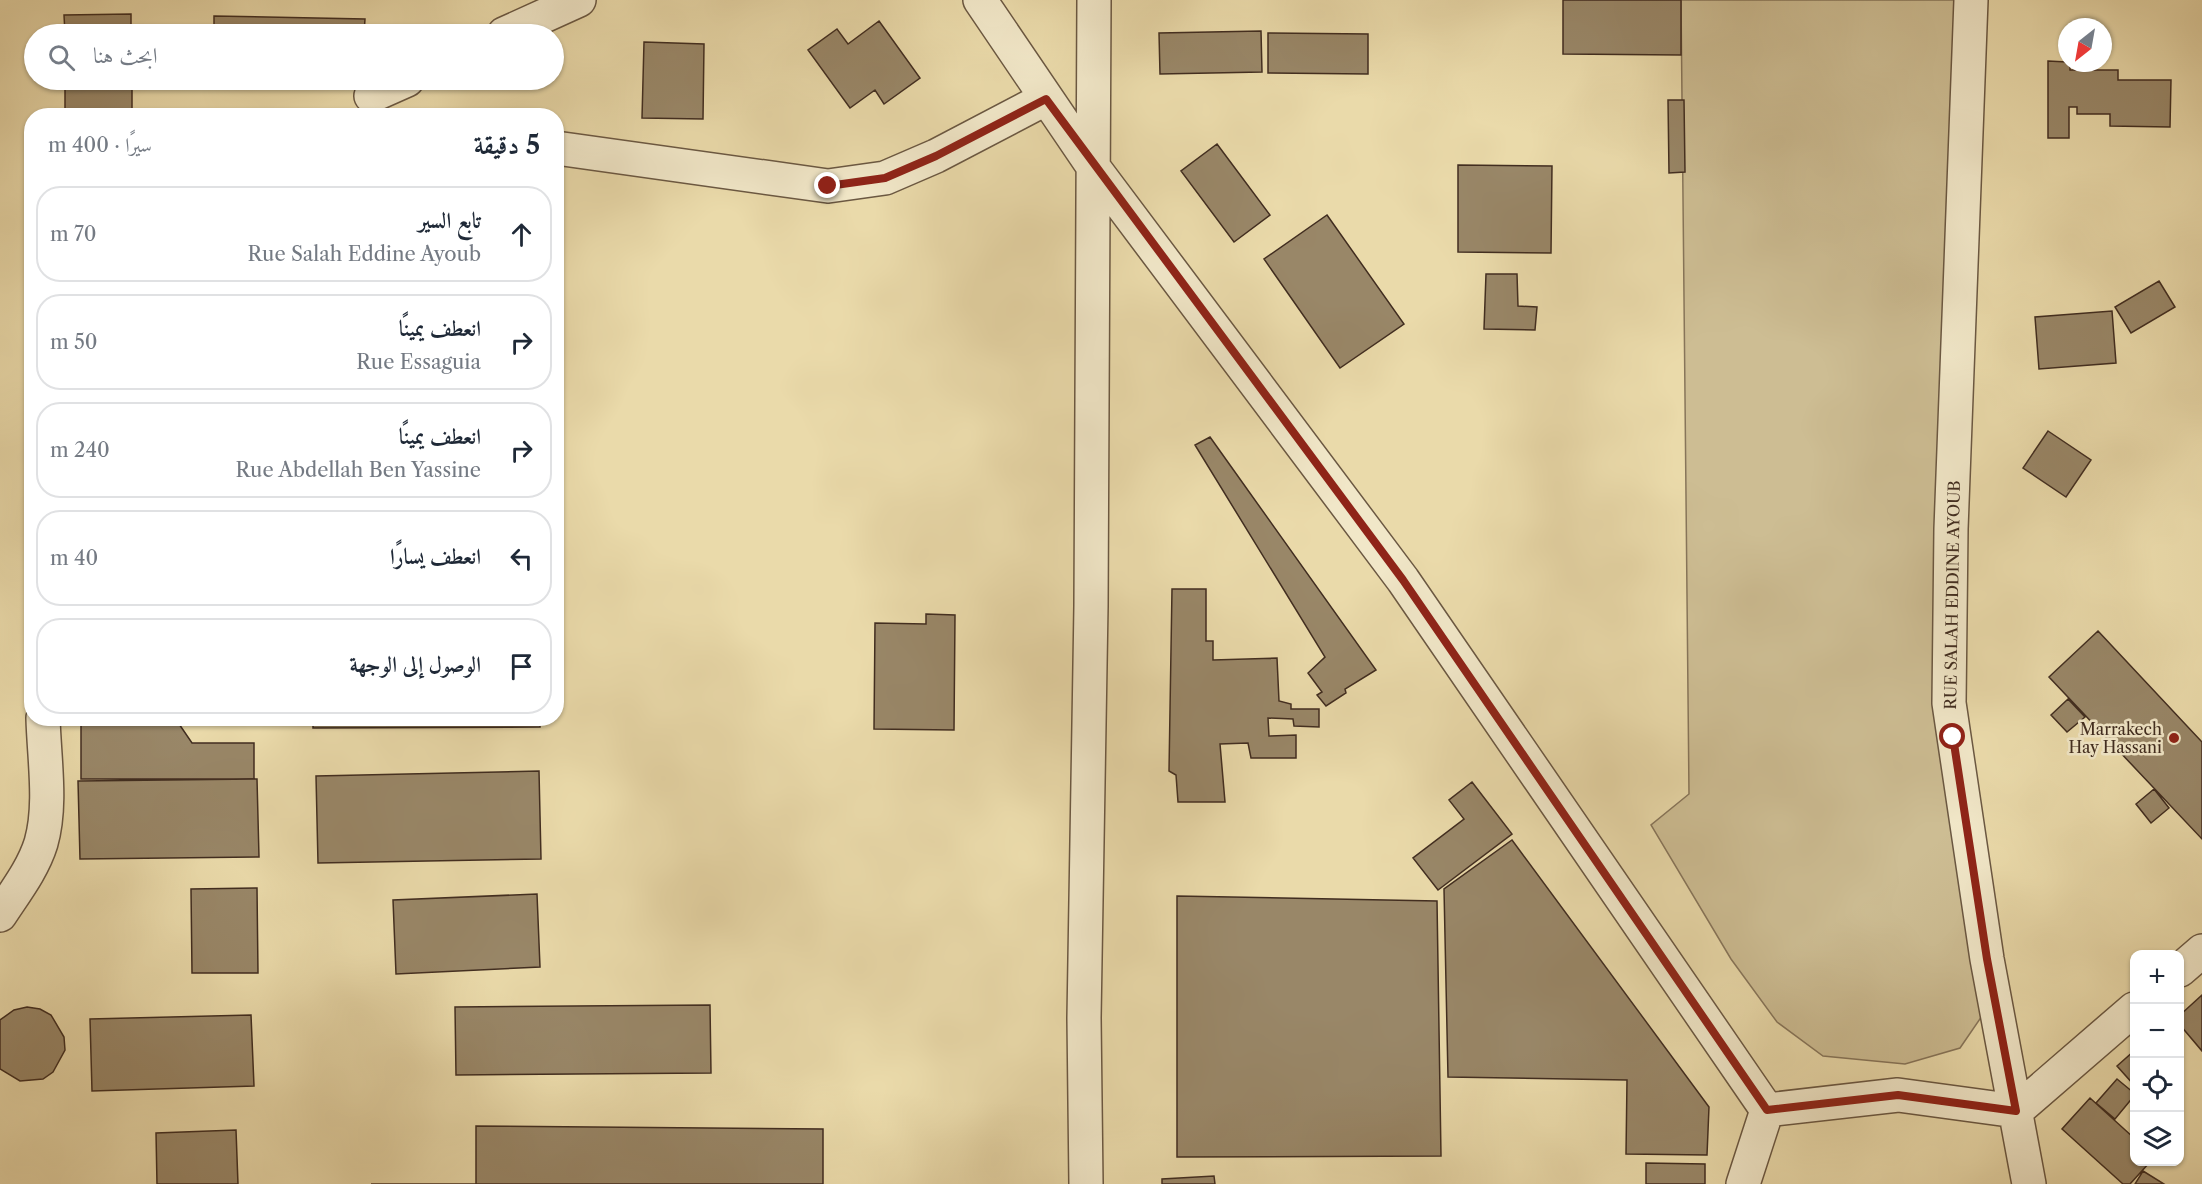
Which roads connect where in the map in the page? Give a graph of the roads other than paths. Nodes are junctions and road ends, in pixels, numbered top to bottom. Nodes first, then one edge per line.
1 (579, 0) edge
2 (980, 0) edge
3 (1094, 0) edge
4 (1971, 0) edge
5 (526, 24) edge
6 (384, 90) edge
7 (371, 96) dead end
8 (1046, 99) junction
9 (564, 149) edge
10 (1094, 168) junction
11 (43, 726) edge
12 (0, 915) edge
13 (2202, 951) edge
14 (2184, 967) edge
15 (2130, 1012) edge
16 (1767, 1110) junction
17 (2016, 1111) junction
18 (1086, 1184) edge
19 (1743, 1184) edge
20 (2029, 1184) edge

1 - 5 street
2 - 8 street
3 - 10 street
4 - 17 street, RUE SALAH EDDINE AYOUB
6 - 7 street
8 - 9 street
8 - 10 street
10 - 16 street
10 - 18 street
11 - 12 street
13 - 14 street
15 - 17 street
16 - 17 street
16 - 19 street
17 - 20 street, RUE SALAH EDDINE AYOUB

